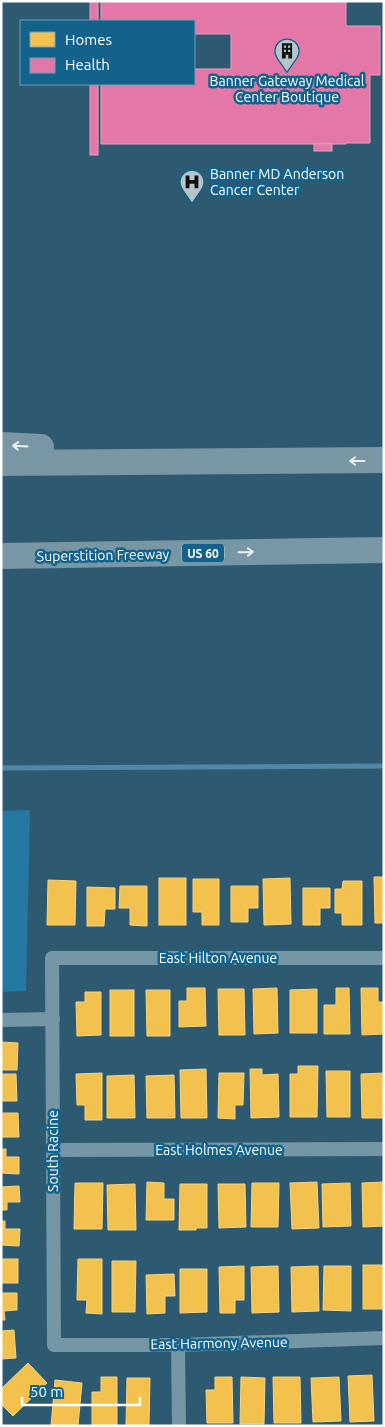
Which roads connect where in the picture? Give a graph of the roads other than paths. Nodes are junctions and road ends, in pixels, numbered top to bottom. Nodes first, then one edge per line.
1 (1, 445) edge
2 (384, 460) edge
3 (331, 461) junction
4 (1, 463) edge
5 (384, 550) edge
6 (8, 558) edge
7 (52, 958) joint
8 (384, 958) edge
9 (53, 1019) junction
10 (1, 1020) edge
11 (384, 1149) edge
12 (53, 1150) junction
13 (384, 1338) edge
14 (54, 1345) joint
15 (178, 1345) junction
16 (180, 1426) edge

3 -> 1 highway
2 -> 3 highway
3 - 4 highway
6 -> 5 highway, Superstition Freeway / US 60
7 - 8 street, East Hilton Avenue
7 - 9 street, South Racine
9 - 10 street
9 - 12 street, South Racine
11 - 12 street, East Holmes Avenue
12 - 14 street, South Racine
13 - 15 street, East Harmony Avenue
14 - 15 street, East Harmony Avenue
15 - 16 street

